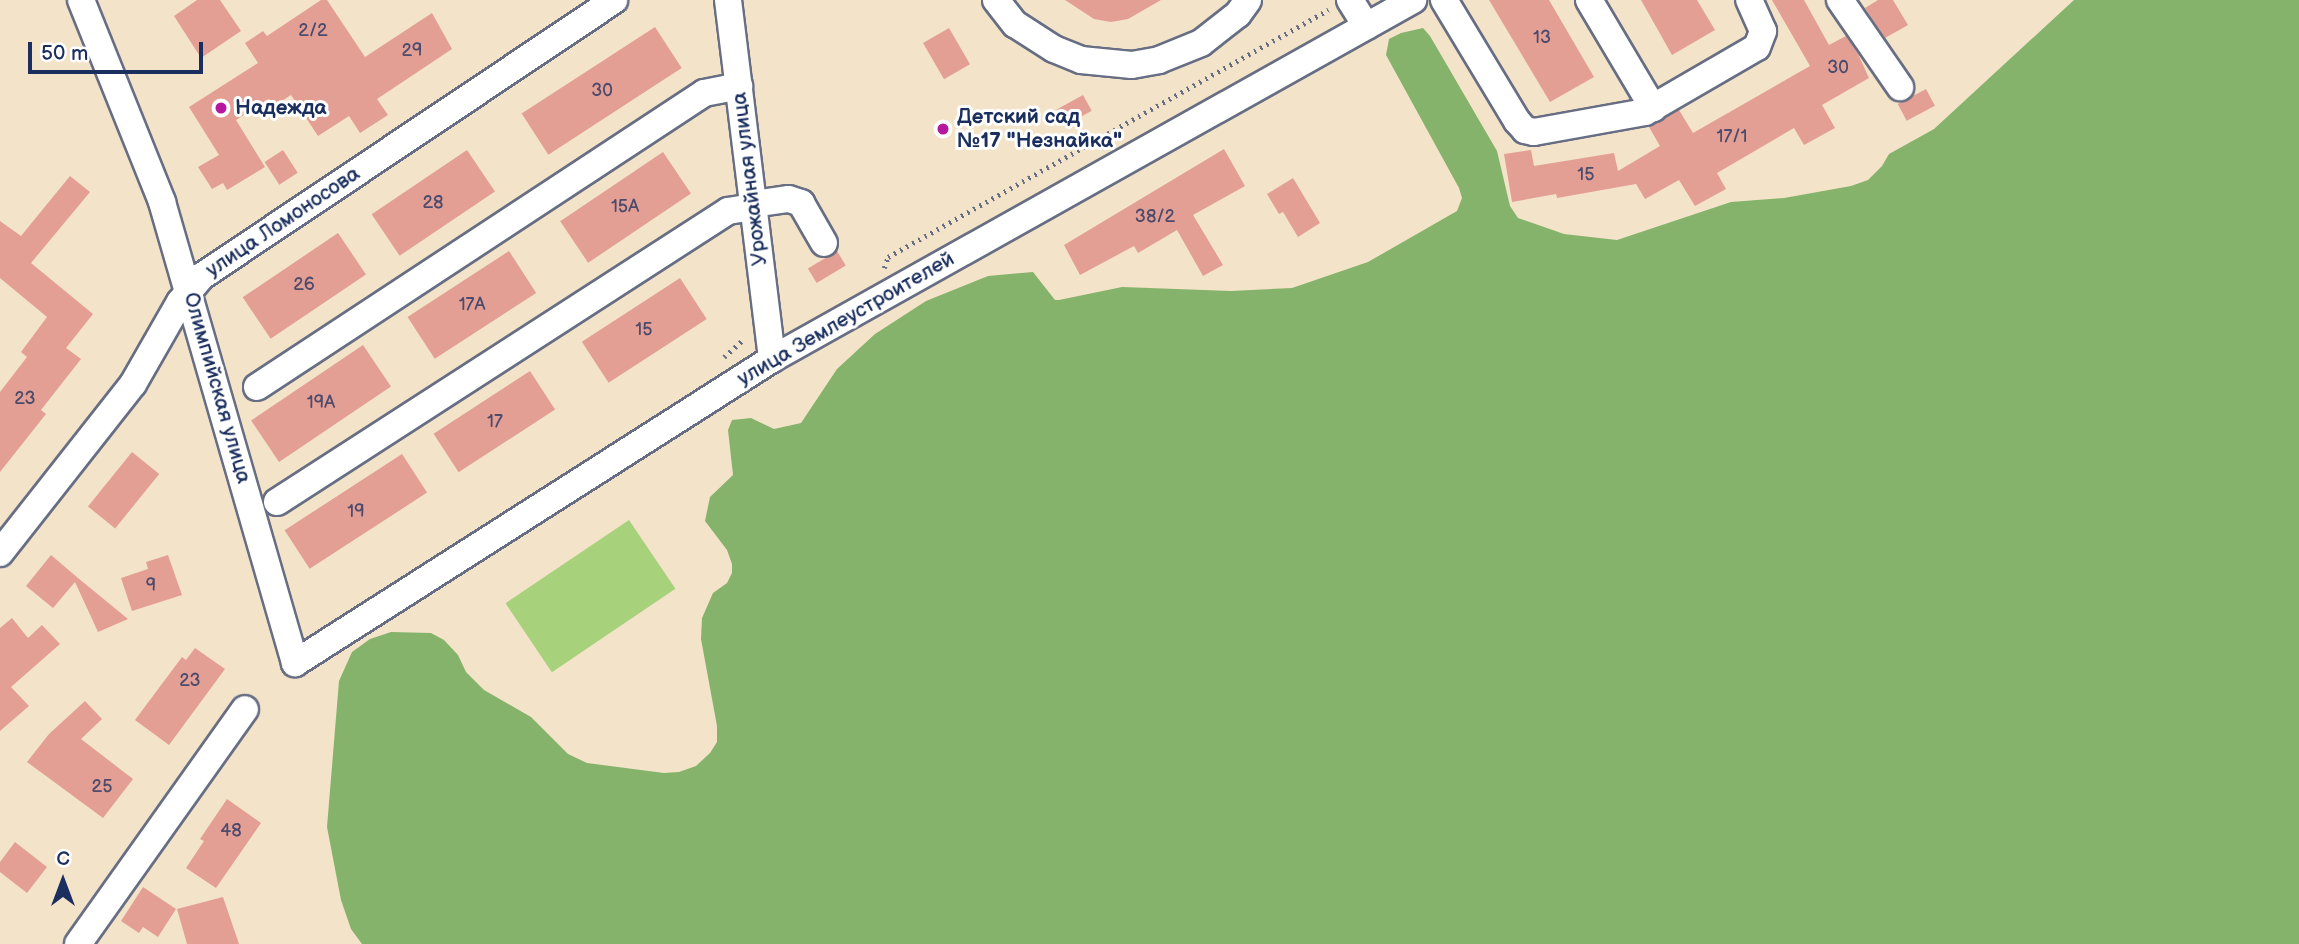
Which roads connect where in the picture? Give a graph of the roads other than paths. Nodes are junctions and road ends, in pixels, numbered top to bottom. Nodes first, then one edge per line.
1 (81, 0) edge
2 (614, 0) edge
3 (728, 0) edge
4 (996, 0) edge
5 (1248, 0) edge
6 (1413, 0) edge
7 (1444, 0) edge
8 (1589, 0) edge
9 (1749, 0) edge
10 (1840, 0) edge
11 (1342, 3) edge
12 (1366, 26) junction
13 (739, 86) junction
14 (1900, 87) dead end
15 (1653, 108) junction
16 (754, 205) junction
17 (824, 243) dead end
18 (188, 290) junction
19 (772, 359) junction
20 (257, 387) dead end
21 (277, 502) dead end
22 (0, 553) edge
23 (295, 663) joint
24 (245, 709) dead end
25 (78, 944) edge

1 - 18 street, Олимпийская улица
2 - 18 street, улица Ломоносова
3 - 13 street, Урожайная улица
4 - 5 street
6 - 12 street, улица Землеустроителей
7 - 15 street
8 - 15 street
9 - 15 street
10 - 14 street
11 - 12 street
12 - 19 street, улица Землеустроителей
13 - 16 street, Урожайная улица
13 - 20 street
16 - 17 street
16 - 19 street, Урожайная улица
16 - 21 street
18 - 22 street, улица Ломоносова
18 - 23 street, Олимпийская улица
19 - 23 street, улица Землеустроителей
24 - 25 street

